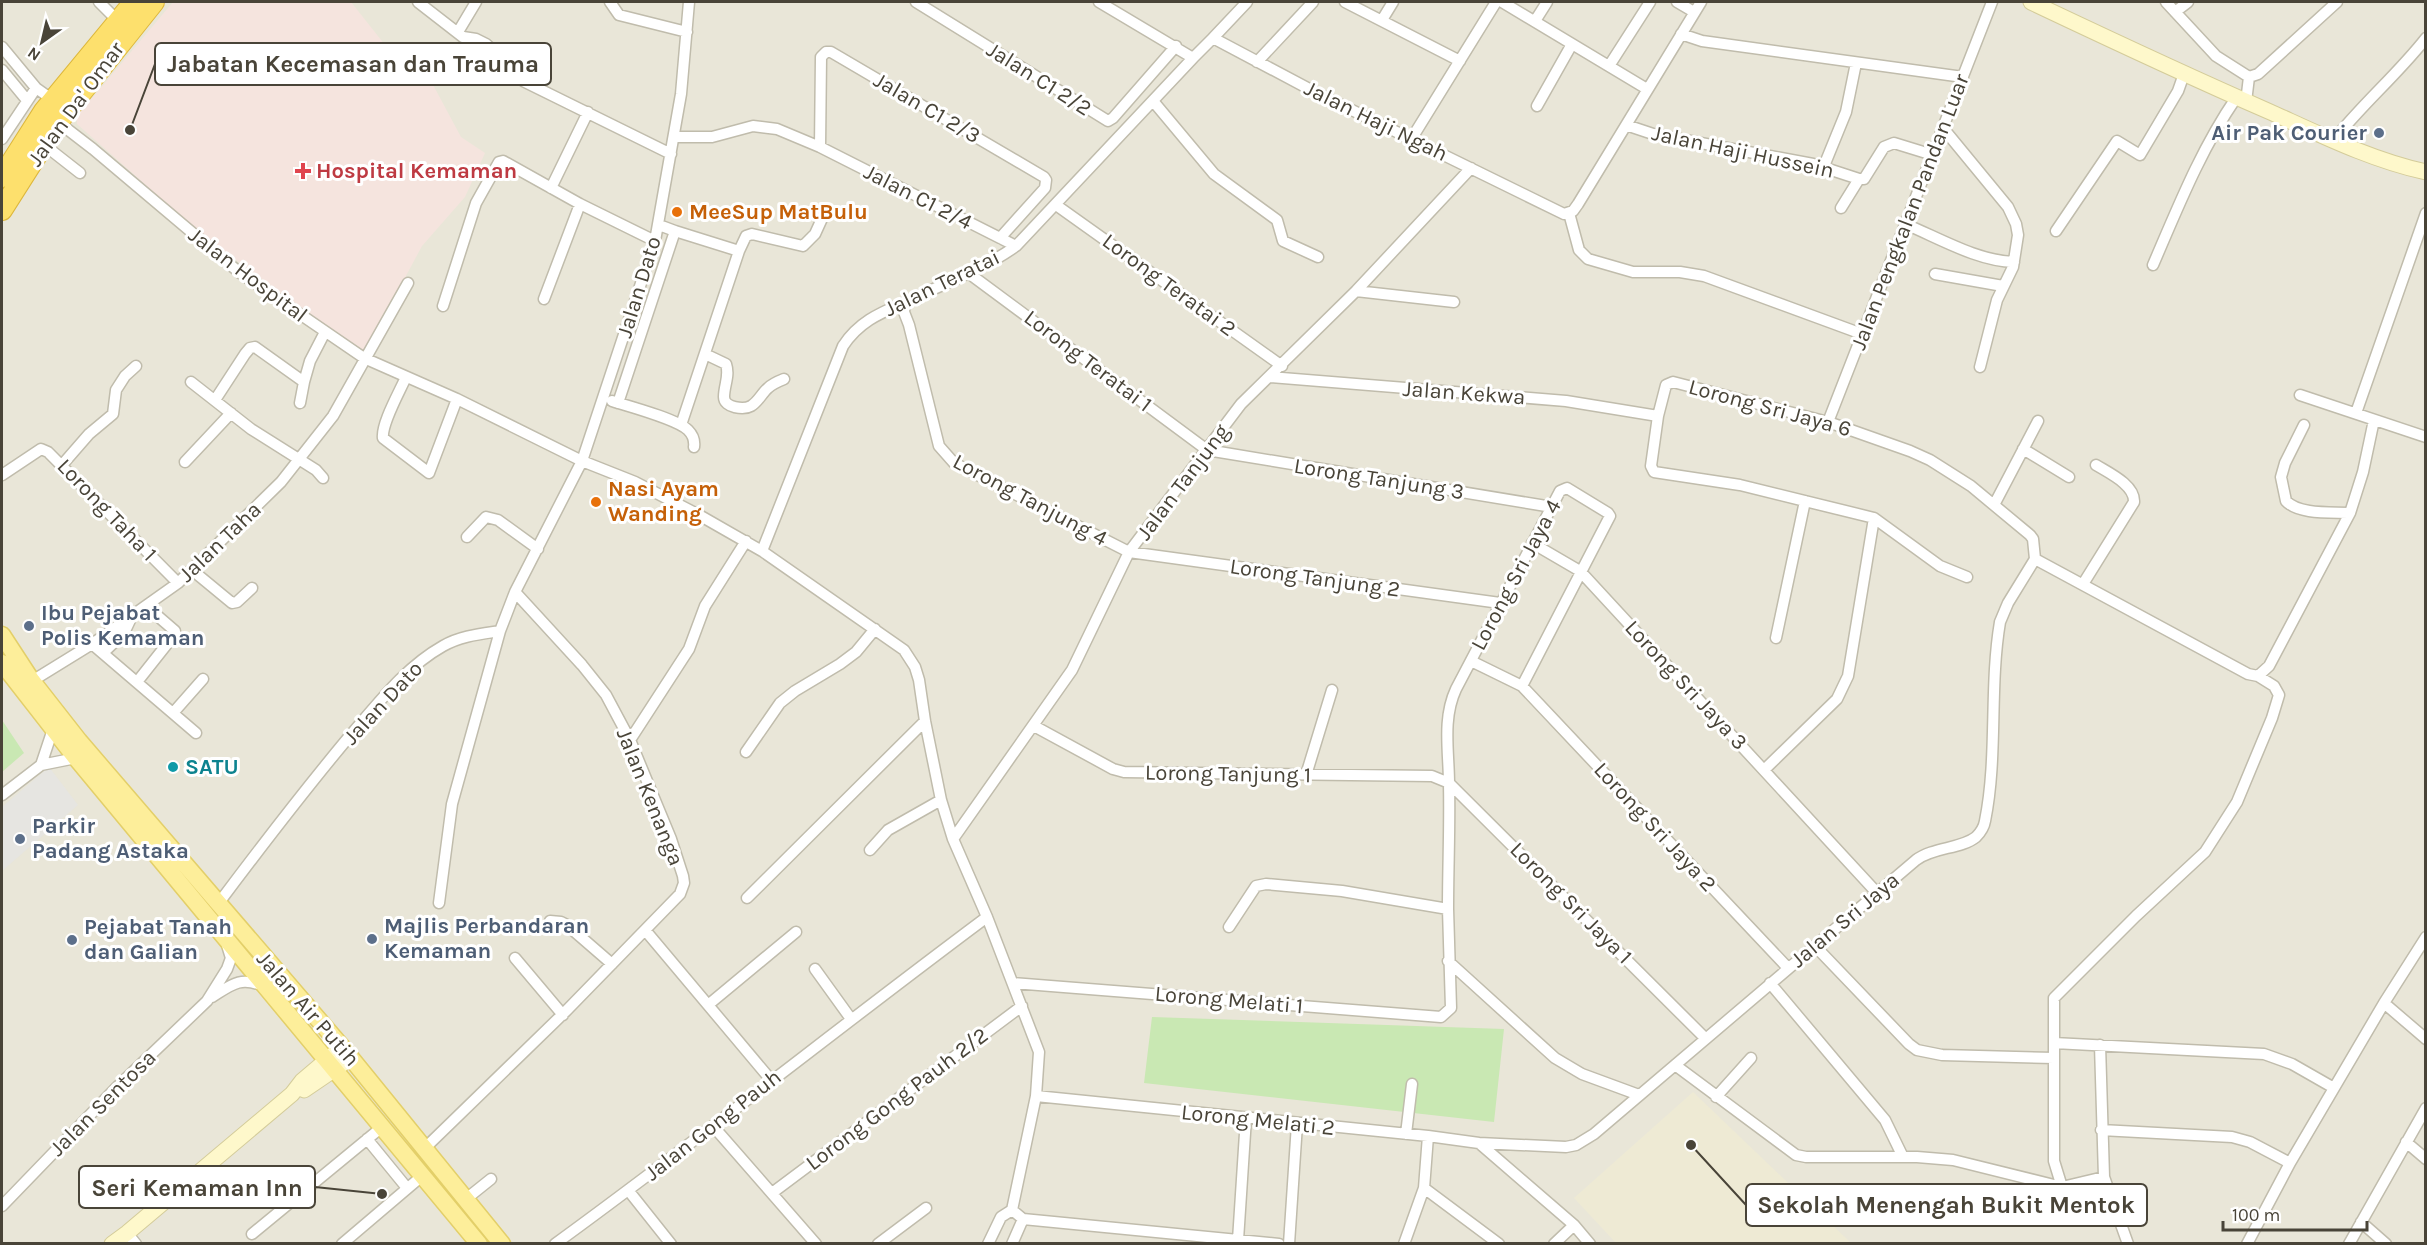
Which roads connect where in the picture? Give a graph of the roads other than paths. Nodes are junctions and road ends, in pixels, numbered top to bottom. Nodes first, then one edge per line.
1 (99, 2) edge
2 (134, 2) edge
3 (154, 2) edge
4 (418, 2) edge
5 (476, 2) edge
6 (610, 2) edge
7 (689, 2) edge
8 (916, 2) edge
9 (1099, 2) edge
10 (1247, 2) edge
11 (1313, 2) edge
12 (1345, 2) edge
13 (1393, 2) edge
14 (1497, 2) edge
15 (1502, 2) edge
16 (1546, 2) edge
17 (1650, 2) edge
18 (1677, 2) edge
19 (1701, 2) edge
20 (1992, 2) edge
21 (2031, 2) edge
22 (2166, 2) edge
23 (2188, 2) edge
24 (2337, 2) edge
25 (1694, 12) junction
26 (2175, 12) junction
27 (1382, 20) junction
28 (117, 21) junction
29 (1534, 21) junction
30 (458, 32) junction
31 (687, 32) junction
32 (1688, 37) junction
33 (1213, 38) junction
34 (2426, 38) edge
35 (1572, 44) junction
36 (1176, 46) junction
37 (2, 47) edge
38 (1193, 58) junction
39 (502, 59) dead end
40 (1460, 61) junction
41 (1257, 62) junction
42 (1856, 63) junction
43 (1609, 66) junction
44 (2, 70) edge
45 (2184, 74) junction
46 (1963, 77) junction
47 (2249, 77) junction
48 (523, 81) dead end
49 (36, 88) junction
50 (1647, 89) junction
51 (27, 99) junction
52 (53, 100) junction
53 (2241, 100) junction
54 (1154, 101) junction
55 (1537, 106) dead end
56 (588, 112) junction
57 (58, 122) junction
58 (1634, 128) junction
59 (1943, 128) junction
60 (675, 137) junction
61 (1412, 138) junction
62 (2, 139) edge
63 (2333, 141) junction
64 (43, 144) junction
65 (820, 147) junction
66 (671, 154) junction
67 (1932, 154) junction
68 (1824, 166) junction
69 (1471, 168) junction
70 (2426, 172) edge
71 (80, 173) dead end
72 (2, 177) edge
73 (1859, 179) junction
74 (551, 188) junction
75 (580, 204) junction
76 (1056, 205) junction
77 (1841, 208) dead end
78 (2, 210) edge
79 (825, 212) dead end
80 (2426, 213) edge
81 (1570, 219) junction
82 (1905, 224) junction
83 (659, 225) junction
84 (675, 231) junction
85 (2056, 231) dead end
86 (1000, 237) junction
87 (655, 241) junction
88 (1016, 246) junction
89 (739, 251) junction
90 (1318, 257) dead end
91 (2014, 262) junction
92 (2153, 265) dead end
93 (968, 272) junction
94 (1935, 274) dead end
95 (408, 283) dead end
96 (2003, 286) junction
97 (1356, 291) junction
98 (544, 299) dead end
99 (905, 302) junction
100 (1454, 302) dead end
101 (443, 306) dead end
102 (325, 332) junction
103 (1862, 334) junction
104 (705, 354) junction
105 (364, 358) junction
106 (136, 366) dead end
107 (1281, 366) junction
108 (1980, 367) dead end
109 (406, 377) junction
110 (1269, 377) junction
111 (784, 379) dead end
112 (191, 382) dead end
113 (304, 382) junction
114 (2300, 395) dead end
115 (603, 398) junction
116 (457, 399) junction
117 (215, 400) junction
118 (300, 403) dead end
119 (618, 403) junction
120 (231, 413) junction
121 (2356, 413) junction
122 (1658, 416) junction
123 (2374, 420) junction
124 (1828, 422) junction
125 (2038, 422) dead end
126 (681, 425) junction
127 (2304, 425) dead end
128 (2426, 437) edge
129 (694, 447) dead end
130 (1207, 450) junction
131 (2023, 450) junction
132 (299, 461) junction
133 (582, 461) junction
134 (185, 462) dead end
135 (62, 465) junction
136 (2096, 465) dead end
137 (2, 475) edge
138 (2069, 477) dead end
139 (323, 478) dead end
140 (1805, 501) junction
141 (1994, 505) junction
142 (1552, 507) junction
143 (2350, 513) junction
144 (1874, 518) junction
145 (467, 537) dead end
146 (746, 541) junction
147 (1532, 543) junction
148 (538, 549) junction
149 (762, 551) junction
150 (1129, 552) junction
151 (2036, 559) junction
152 (192, 570) junction
153 (1580, 571) junction
154 (1967, 577) dead end
155 (178, 583) junction
156 (2083, 584) junction
157 (252, 588) dead end
158 (516, 592) junction
159 (1500, 603) junction
160 (146, 606) junction
161 (132, 616) junction
162 (875, 629) junction
163 (500, 631) junction
164 (2, 635) edge
165 (1776, 638) dead end
166 (92, 644) junction
167 (103, 653) junction
168 (1471, 662) junction
169 (2, 663) edge
170 (2261, 678) junction
171 (203, 679) dead end
172 (32, 681) junction
173 (137, 682) junction
174 (1522, 686) junction
175 (1332, 690) dead end
176 (173, 713) junction
177 (925, 721) junction
178 (1034, 726) junction
179 (52, 729) junction
180 (196, 733) dead end
181 (630, 740) junction
182 (746, 753) dead end
183 (76, 758) junction
184 (41, 765) junction
185 (1764, 770) junction
186 (1306, 775) junction
187 (1432, 776) joint
188 (1449, 783) junction
189 (2, 795) edge
190 (941, 800) junction
191 (953, 839) junction
192 (870, 850) dead end
193 (1878, 894) junction
194 (747, 898) dead end
195 (439, 903) dead end
196 (218, 904) junction
197 (1448, 909) junction
198 (987, 917) junction
199 (549, 921) dead end
200 (1229, 927) dead end
201 (645, 930) junction
202 (796, 932) dead end
203 (221, 934) junction
204 (2426, 937) edge
205 (1815, 946) junction
206 (515, 958) dead end
207 (1448, 962) junction
208 (612, 963) junction
209 (1788, 968) junction
210 (815, 969) dead end
211 (1013, 983) junction
212 (1770, 983) junction
213 (269, 989) junction
214 (207, 1001) junction
215 (2384, 1003) junction
216 (708, 1005) junction
217 (1022, 1006) junction
218 (563, 1015) junction
219 (850, 1019) junction
220 (1705, 1038) junction
221 (2426, 1039) edge
222 (2054, 1043) junction
223 (2100, 1045) junction
224 (346, 1052) junction
225 (1751, 1058) dead end
226 (2054, 1058) junction
227 (331, 1064) junction
228 (1675, 1065) junction
229 (771, 1080) junction
230 (1412, 1084) dead end
231 (2334, 1088) junction
232 (1639, 1095) junction
233 (1036, 1096) junction
234 (1716, 1097) junction
235 (2426, 1108) edge
236 (1246, 1118) junction
237 (1297, 1124) junction
238 (382, 1126) junction
239 (713, 1126) junction
240 (2101, 1130) junction
241 (1406, 1134) junction
242 (1428, 1136) junction
243 (367, 1139) junction
244 (2406, 1142) junction
245 (1479, 1143) junction
246 (424, 1148) junction
247 (1903, 1157) junction
248 (2426, 1159) edge
249 (2290, 1163) junction
250 (422, 1176) junction
251 (2104, 1178) junction
252 (490, 1179) dead end
253 (2062, 1187) junction
254 (407, 1188) junction
255 (1424, 1188) junction
256 (628, 1190) junction
257 (772, 1193) junction
258 (466, 1199) junction
259 (2, 1206) edge
260 (926, 1208) dead end
261 (1012, 1210) junction
262 (1023, 1219) junction
263 (2361, 1222) junction
264 (1574, 1225) junction
265 (252, 1234) dead end
266 (132, 1238) edge
267 (1238, 1240) junction
268 (2250, 1242) edge
269 (112, 1244) edge
270 (342, 1244) edge
271 (479, 1244) edge
272 (502, 1244) edge
273 (555, 1244) edge
274 (671, 1244) edge
275 (816, 1244) edge
276 (878, 1244) edge
277 (988, 1244) edge
278 (1012, 1244) edge
279 (1279, 1244) edge
280 (1289, 1244) edge
281 (1404, 1244) edge
282 (1499, 1244) edge
283 (1554, 1244) edge
284 (1590, 1244) edge
285 (2128, 1244) edge
286 (2349, 1244) edge
287 (2386, 1244) edge

1 - 28 street
2 - 28 highway
3 - 57 highway, Jalan Da' Omar
4 - 30 street
5 - 30 street
6 - 31 street
7 - 31 street, Jalan Dato
8 - 36 street, Jalan C1 2/2
9 - 36 street
10 - 33 street
11 - 41 street
12 - 27 street
13 - 27 street
14 - 40 street
15 - 29 street
16 - 29 street
17 - 43 street
18 - 25 street
19 - 25 street
20 - 46 street, Jalan Pengkalan Pandan Luar
21 - 45 main road
22 - 26 street
23 - 26 street
24 - 47 street
25 - 32 street
26 - 47 street
27 - 40 street
28 - 52 highway
29 - 35 street
30 - 39 street
31 - 60 street, Jalan Dato
32 - 42 street
32 - 50 street
33 - 38 street
33 - 41 street, Jalan Haji Ngah
34 - 63 street
35 - 43 street
35 - 55 street
36 - 38 street
37 - 49 street
38 - 54 street, Jalan Teratai
40 - 61 street
41 - 61 street, Jalan Haji Ngah
42 - 46 street
42 - 68 street
43 - 50 street
44 - 51 street
45 - 53 main road
45 - 85 street
46 - 59 street, Jalan Pengkalan Pandan Luar
47 - 53 street
48 - 56 street
49 - 51 street
49 - 52 street
50 - 58 street
51 - 62 street
52 - 72 highway
53 - 63 main road
53 - 92 street
54 - 76 street, Jalan Teratai
54 - 90 street
56 - 66 street
56 - 74 street
57 - 64 highway, Jalan Da' Omar
57 - 102 street, Jalan Hospital
58 - 68 street, Jalan Haji Hussein
58 - 81 street
59 - 67 street, Jalan Pengkalan Pandan Luar
59 - 91 street
60 - 65 street, Jalan C1 2/4
60 - 66 street, Jalan Dato
61 - 69 street, Jalan Haji Ngah
63 - 70 main road
64 - 71 street
64 - 78 highway, Jalan Da' Omar
65 - 86 street, Jalan C1 2/4
65 - 86 street, Jalan C1 2/3
66 - 83 street, Jalan Dato
67 - 73 street
67 - 82 street, Jalan Pengkalan Pandan Luar
68 - 73 street, Jalan Haji Hussein
69 - 81 street, Jalan Haji Ngah
69 - 97 street, Jalan Tanjung
73 - 77 street
74 - 75 street
74 - 101 street
75 - 87 street
75 - 98 street
76 - 88 street, Jalan Teratai
76 - 107 street, Lorong Teratai 2
79 - 89 street
80 - 121 street
81 - 103 street
82 - 91 street
82 - 103 street, Jalan Pengkalan Pandan Luar
83 - 84 street
83 - 87 street, Jalan Dato
84 - 89 street
84 - 119 street
86 - 88 street, Jalan C1 2/4
87 - 115 street, Jalan Dato
88 - 93 street, Jalan Teratai
89 - 104 street
91 - 96 street
93 - 99 street, Jalan Teratai
93 - 130 street, Lorong Teratai 1
94 - 96 street
95 - 105 street, Jalan Taha
96 - 108 street
97 - 100 street
97 - 107 street, Jalan Tanjung
99 - 149 street, Jalan Teratai
99 - 150 street, Lorong Tanjung 4
102 - 105 street, Jalan Hospital
102 - 113 street
103 - 124 street, Jalan Pengkalan Pandan Luar
104 - 111 street
104 - 126 street
105 - 109 street, Jalan Hospital
105 - 132 street, Jalan Taha
106 - 135 street
107 - 110 street, Jalan Tanjung
109 - 116 street, Jalan Hospital
109 - 116 street
110 - 122 street, Jalan Kekwa
110 - 130 street, Jalan Tanjung
112 - 117 street
113 - 117 street
113 - 118 street
114 - 121 street
115 - 119 street
115 - 133 street, Jalan Dato
116 - 133 street
117 - 120 street
119 - 126 street
120 - 132 street
120 - 134 street
121 - 123 street
122 - 124 street, Lorong Sri Jaya 6
122 - 140 street, Lorong Sri Jaya 6
123 - 128 street
123 - 143 street
124 - 141 street, Lorong Sri Jaya 6
125 - 131 street
126 - 129 street
127 - 143 street
130 - 142 street, Lorong Tanjung 3
130 - 150 street, Jalan Tanjung
131 - 138 street
131 - 141 street
132 - 139 street
132 - 152 street, Jalan Taha
133 - 146 street
133 - 148 street, Jalan Dato
135 - 137 street, Lorong Taha 1
135 - 155 street, Lorong Taha 1
136 - 156 street
140 - 144 street, Lorong Sri Jaya 6
140 - 165 street
141 - 151 street, Lorong Sri Jaya 6
142 - 147 street, Lorong Sri Jaya 4
142 - 153 street, Lorong Sri Jaya 4
143 - 170 street
144 - 154 street, Lorong Sri Jaya 6
144 - 185 street
145 - 148 street
146 - 149 street
146 - 181 street
147 - 153 street, Lorong Sri Jaya 3
147 - 159 street, Lorong Sri Jaya 4
148 - 158 street, Jalan Dato
149 - 162 street
150 - 159 street, Lorong Tanjung 2
150 - 178 street, Jalan Tanjung
151 - 156 street
151 - 193 street, Jalan Sri Jaya
152 - 155 street, Jalan Taha
152 - 157 street
153 - 174 street
153 - 185 street, Lorong Sri Jaya 3
155 - 160 street, Jalan Taha
156 - 170 street
158 - 163 street, Jalan Dato
158 - 181 street, Jalan Kenanga
159 - 168 street, Lorong Sri Jaya 4
160 - 161 street, Jalan Taha
160 - 173 street
161 - 166 street, Jalan Taha
161 - 167 street
162 - 177 street
162 - 182 street
163 - 195 street
163 - 196 street, Jalan Dato
164 - 172 main road, Jalan Air Putih
166 - 167 street
166 - 172 street, Jalan Taha
167 - 173 street
168 - 174 street, Lorong Sri Jaya 4
168 - 188 street
169 - 179 main road, Jalan Air Putih
170 - 222 street
171 - 176 street
172 - 196 main road, Jalan Air Putih
173 - 176 street
174 - 209 street, Lorong Sri Jaya 2
175 - 186 street
176 - 180 street
177 - 190 street
177 - 194 street
178 - 186 street, Lorong Tanjung 1
178 - 191 street, Jalan Tanjung
179 - 183 main road, Jalan Air Putih
179 - 184 street
181 - 201 street, Jalan Kenanga
183 - 184 street
183 - 203 main road, Jalan Air Putih
184 - 189 street
185 - 193 street, Lorong Sri Jaya 3
186 - 187 street, Lorong Tanjung 1
187 - 188 street, Lorong Sri Jaya 1
188 - 197 street
188 - 220 street, Lorong Sri Jaya 1
190 - 191 street
190 - 192 street
191 - 198 street
193 - 205 street, Jalan Sri Jaya
196 - 224 main road, Jalan Air Putih
197 - 200 street
197 - 207 street
198 - 211 street
198 - 219 street, Jalan Gong Pauh
199 - 208 street
201 - 208 street, Jalan Kenanga
201 - 216 street
202 - 216 street
203 - 213 main road, Jalan Air Putih
203 - 214 street
204 - 215 street
205 - 209 street, Jalan Sri Jaya
205 - 226 street
206 - 218 street
207 - 211 street, Lorong Melati 1
207 - 232 street
208 - 218 street, Jalan Kenanga
209 - 212 street, Jalan Sri Jaya
210 - 219 street
211 - 217 street
212 - 220 street, Jalan Sri Jaya
212 - 247 street
213 - 214 street
213 - 227 main road, Jalan Air Putih
214 - 259 street, Jalan Sentosa
215 - 221 street
215 - 231 street
216 - 229 street
217 - 233 street
217 - 257 street, Lorong Gong Pauh 2/2
218 - 246 street, Jalan Kenanga
219 - 229 street, Jalan Gong Pauh
220 - 228 street, Jalan Sri Jaya
222 - 223 street
222 - 226 street
223 - 231 street
223 - 240 street
224 - 227 main road
224 - 246 main road, Jalan Air Putih
225 - 234 street
226 - 253 street
227 - 238 main road, Jalan Air Putih
227 - 266 main road
228 - 232 street, Jalan Sri Jaya
228 - 234 street
229 - 239 street, Jalan Gong Pauh
230 - 241 street
231 - 249 street
232 - 245 street, Jalan Sri Jaya
233 - 236 street, Lorong Melati 2
233 - 261 street
234 - 247 street
235 - 244 street
236 - 237 street, Lorong Melati 2
236 - 267 street
237 - 241 street, Lorong Melati 2
237 - 280 street
238 - 243 street
238 - 250 main road, Jalan Air Putih
239 - 256 street, Jalan Gong Pauh
239 - 257 street
240 - 249 street
240 - 251 street
241 - 242 street, Lorong Melati 2
242 - 245 street, Lorong Melati 2
242 - 255 street
243 - 254 street
243 - 265 street
244 - 248 street
244 - 263 street
245 - 264 street
246 - 258 main road, Jalan Air Putih
247 - 253 street
249 - 268 street
250 - 254 street
250 - 271 main road, Jalan Air Putih
251 - 253 street
251 - 285 street
252 - 258 street
254 - 270 street
255 - 281 street
255 - 282 street
256 - 273 street, Jalan Gong Pauh
256 - 274 street
257 - 275 street
258 - 272 main road, Jalan Air Putih
260 - 276 street
261 - 262 street
261 - 277 street
262 - 267 street
262 - 278 street
263 - 286 street
263 - 287 street
264 - 283 street
264 - 284 street
266 - 269 main road
267 - 279 street

